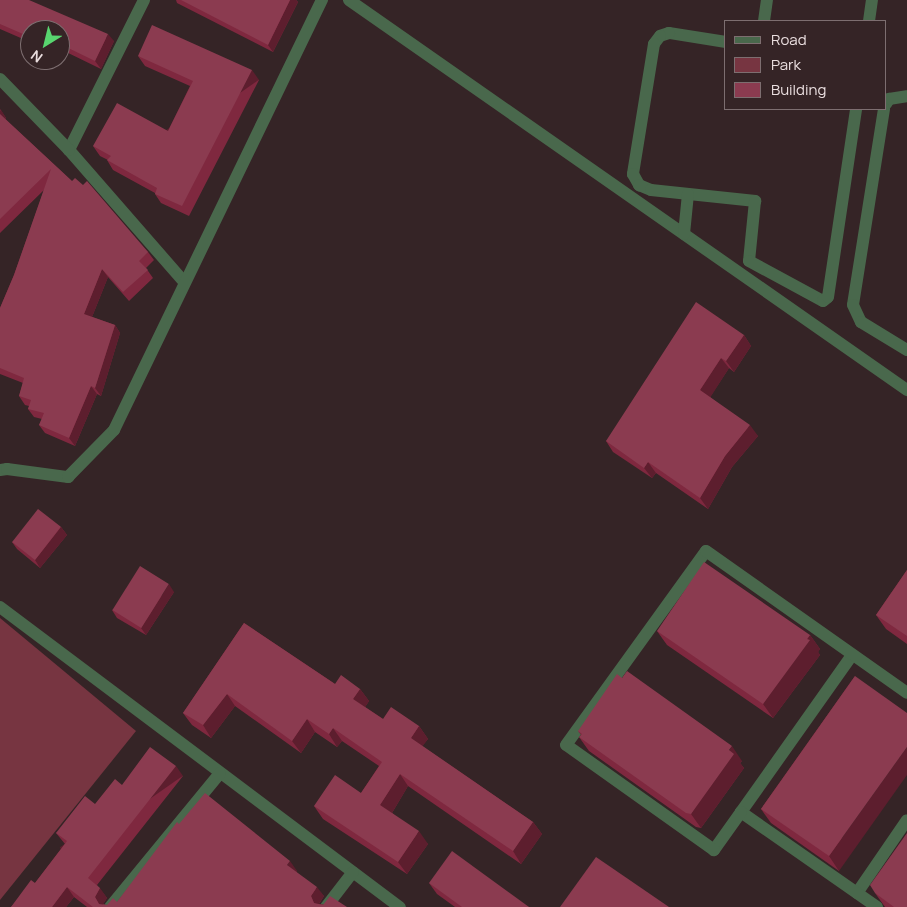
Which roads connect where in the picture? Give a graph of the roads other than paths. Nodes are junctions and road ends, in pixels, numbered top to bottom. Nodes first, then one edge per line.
1 (144, 0) edge
2 (322, 0) edge
3 (349, 0) edge
4 (766, 0) edge
5 (872, 0) edge
6 (764, 20) edge
7 (869, 20) edge
8 (724, 42) edge
9 (0, 79) edge
10 (907, 96) edge
11 (887, 102) edge
12 (856, 110) edge
13 (884, 110) edge
14 (69, 150) junction
15 (688, 194) junction
16 (684, 234) junction
17 (749, 261) junction
18 (746, 277) junction
19 (184, 282) junction
20 (907, 350) edge
21 (907, 390) edge
22 (0, 470) edge
23 (0, 607) edge
24 (852, 655) junction
25 (907, 693) edge
26 (220, 773) junction
27 (741, 812) junction
28 (907, 820) edge
29 (353, 872) junction
30 (857, 892) junction
31 (110, 907) edge
32 (326, 907) edge
33 (400, 907) edge
34 (877, 907) edge

1 - 14 street
2 - 19 street
3 - 16 street
4 - 6 street
5 - 7 street
8 - 15 street
9 - 14 street
10 - 11 street
12 - 17 street
13 - 20 street
14 - 19 street
15 - 16 street
15 - 17 street
16 - 18 street
17 - 18 street
18 - 21 street
19 - 22 street
23 - 26 street
24 - 25 street
24 - 27 street
24 - 27 street
26 - 29 street
26 - 31 street
27 - 30 street
28 - 30 street
29 - 32 street
29 - 33 street
30 - 34 street

